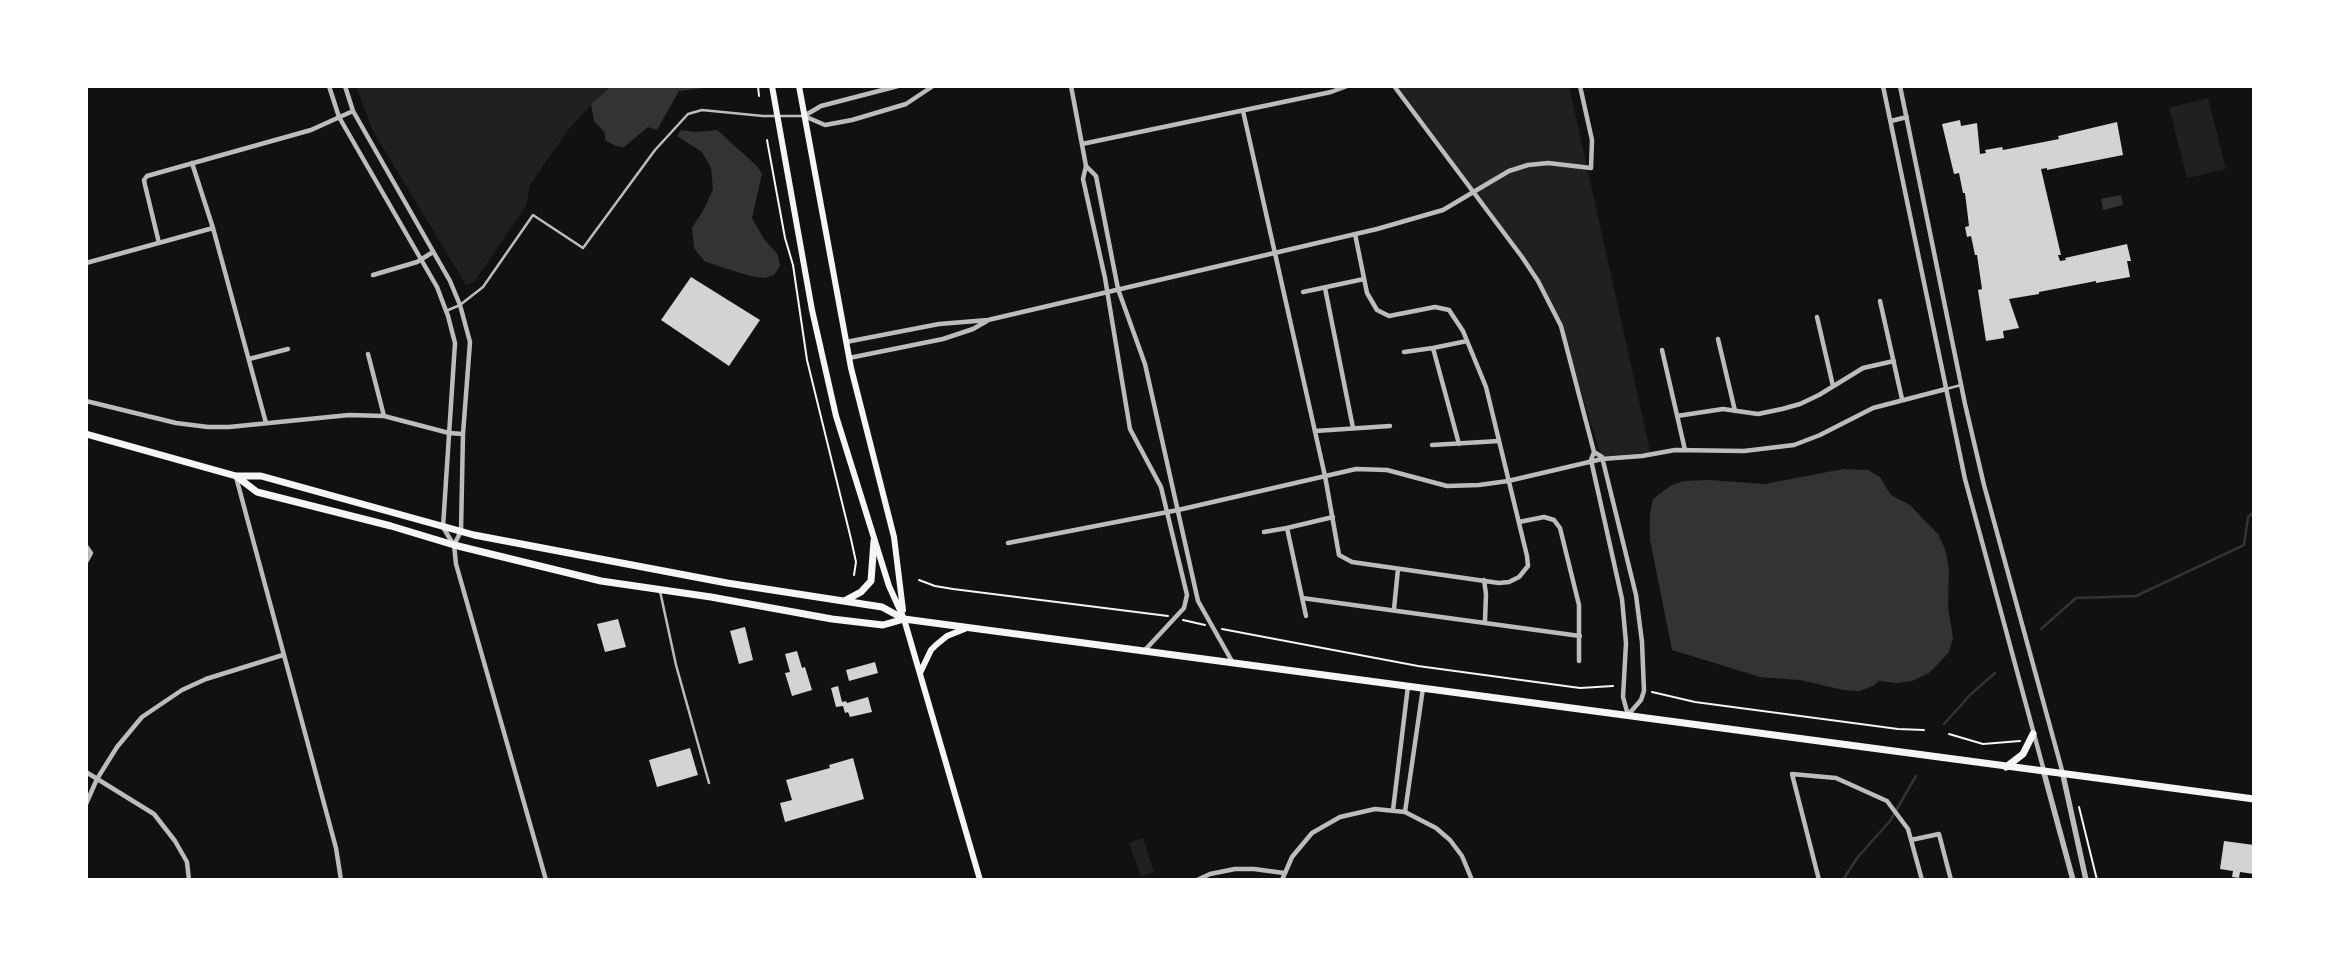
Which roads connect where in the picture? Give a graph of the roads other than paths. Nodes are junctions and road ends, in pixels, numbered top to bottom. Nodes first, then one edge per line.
1 (329, 86) edge
2 (345, 86) edge
3 (772, 86) edge
4 (799, 86) edge
5 (898, 86) edge
6 (933, 86) edge
7 (1071, 86) edge
8 (1347, 86) edge
9 (1394, 86) edge
10 (1580, 86) edge
11 (1883, 86) edge
12 (1900, 86) edge
13 (353, 111) junction
14 (1243, 111) junction
15 (776, 116) junction
16 (804, 116) junction
17 (339, 117) junction
18 (1907, 117) junction
19 (1890, 121) junction
20 (1082, 144) junction
21 (192, 163) junction
22 (1086, 166) junction
23 (1475, 192) junction
24 (213, 228) junction
25 (1355, 234) junction
26 (160, 243) junction
27 (434, 252) junction
28 (1274, 252) junction
29 (421, 260) junction
30 (86, 263) edge
31 (373, 275) dead end
32 (1364, 279) junction
33 (1325, 288) junction
34 (1118, 289) junction
35 (1107, 292) junction
36 (1303, 292) dead end
37 (1880, 301) dead end
38 (460, 305) junction
39 (446, 311) junction
40 (1817, 317) dead end
41 (988, 320) junction
42 (1718, 339) dead end
43 (1468, 341) junction
44 (846, 342) junction
45 (1432, 348) junction
46 (288, 349) dead end
47 (1662, 350) dead end
48 (1404, 352) dead end
49 (368, 354) dead end
50 (850, 358) junction
51 (249, 359) junction
52 (1894, 361) junction
53 (1961, 385) junction
54 (1833, 386) junction
55 (1946, 389) junction
56 (1902, 400) junction
57 (86, 401) edge
58 (1735, 411) junction
59 (384, 416) junction
60 (1677, 416) junction
61 (266, 423) junction
62 (1390, 426) dead end
63 (1353, 428) junction
64 (1315, 431) junction
65 (449, 433) junction
66 (86, 434) edge
67 (463, 434) junction
68 (1499, 441) junction
69 (1459, 444) junction
70 (1432, 445) dead end
71 (1685, 450) junction
72 (1594, 452) junction
73 (1602, 459) junction
74 (1591, 462) junction
75 (236, 476) junction
76 (1325, 476) junction
77 (1508, 482) junction
78 (1178, 510) junction
79 (1167, 512) junction
80 (1333, 517) junction
81 (1518, 522) junction
82 (444, 527) junction
83 (1287, 528) junction
84 (461, 531) junction
85 (1264, 532) dead end
86 (874, 541) junction
87 (1008, 543) dead end
88 (454, 545) junction
89 (86, 546) edge
90 (86, 562) edge
91 (1398, 569) junction
92 (1484, 580) junction
93 (660, 589) junction
94 (1302, 598) junction
95 (843, 601) junction
96 (1394, 609) junction
97 (1306, 616) dead end
98 (904, 619) junction
99 (1485, 621) junction
100 (969, 627) junction
101 (1580, 636) junction
102 (1145, 650) junction
103 (283, 655) junction
104 (1579, 661) dead end
105 (1233, 662) junction
106 (920, 673) junction
107 (1408, 686) junction
108 (1423, 688) junction
109 (1628, 715) junction
110 (2033, 734) junction
111 (2006, 767) junction
112 (86, 772) edge
113 (2044, 773) junction
114 (2063, 775) junction
115 (97, 779) junction
116 (709, 783) dead end
117 (2254, 799) edge
118 (86, 804) edge
119 (1393, 810) junction
120 (1405, 812) junction
121 (1911, 840) junction
122 (1284, 874) junction
123 (189, 880) edge
124 (341, 880) edge
125 (546, 880) edge
126 (980, 880) edge
127 (1197, 880) edge
128 (1282, 880) edge
129 (1472, 880) edge
130 (1819, 880) edge
131 (1922, 880) edge
132 (1951, 880) edge
133 (2073, 880) edge
134 (2086, 880) edge

1 - 17 street
2 - 13 street
3 - 15 main road
4 - 16 main road
5 - 16 street
6 - 16 street
7 - 20 street
8 - 14 street
9 - 23 street
10 - 23 street
11 - 19 street
12 - 18 street
13 - 17 street
13 - 27 street
14 - 20 street
14 - 28 street
15 - 16 lane
15 - 38 lane
15 - 86 main road
16 - 44 main road
17 - 21 street
17 - 29 street
18 - 19 street
18 - 53 street
19 - 55 street
20 - 22 street
21 - 24 street
21 - 26 street
22 - 34 street
22 - 35 street
23 - 25 street
23 - 72 street
24 - 26 street
24 - 51 street
25 - 28 street
25 - 32 street
26 - 30 street
27 - 29 street
27 - 38 street
28 - 34 street
28 - 64 street
29 - 31 street
29 - 39 street
32 - 33 street
32 - 43 street
33 - 36 street
33 - 63 street
34 - 35 street
34 - 78 street
35 - 41 street
35 - 79 street
37 - 52 street
38 - 39 lane
38 - 67 street
39 - 65 street
40 - 54 street
41 - 44 street
41 - 50 street
42 - 58 street
43 - 45 street
43 - 68 street
44 - 50 main road
45 - 48 street
45 - 69 street
46 - 51 street
47 - 60 street
49 - 59 street
50 - 98 main road
51 - 61 street
52 - 54 street
52 - 56 street
53 - 55 lane
53 - 114 street
54 - 58 street
55 - 56 street
55 - 110 street
56 - 71 street
57 - 61 street
58 - 60 street
59 - 61 street
59 - 65 street
60 - 71 street
62 - 63 street
63 - 64 street
64 - 76 street
65 - 67 street
65 - 82 street
66 - 75 main road
67 - 84 street
68 - 69 street
68 - 77 street
69 - 70 street
71 - 73 street
72 - 73 street
72 - 74 street
73 - 74 street
73 - 109 street
74 - 77 street
74 - 109 street
75 - 82 main road
75 - 88 main road
75 - 103 street
76 - 77 street
76 - 78 street
76 - 80 street
77 - 81 street
78 - 79 street
78 - 105 street
79 - 87 street
79 - 102 street
80 - 83 street
80 - 91 street
81 - 92 street
81 - 101 street
82 - 84 main road
82 - 88 street
83 - 85 street
83 - 94 street
84 - 88 street
84 - 95 main road
86 - 95 main road
86 - 98 main road
88 - 93 main road
88 - 125 street
89 - 90 street
91 - 92 street
91 - 96 street
92 - 99 street
93 - 98 main road
93 - 116 lane
94 - 96 street
94 - 97 street
95 - 98 main road
96 - 99 street
98 - 100 main road
98 - 106 main road
99 - 101 street
100 - 102 main road
100 - 106 main road
101 - 104 street
102 - 105 main road
103 - 115 street
103 - 124 street
105 - 107 main road
106 - 126 main road
107 - 108 main road
107 - 119 street
108 - 109 main road
108 - 120 street
109 - 111 main road
110 - 111 main road
110 - 113 street
111 - 113 main road
112 - 115 street
113 - 114 main road
113 - 133 street
114 - 117 main road
114 - 134 street
115 - 118 street
115 - 123 street
119 - 120 street
119 - 122 street
120 - 129 street
121 - 130 street
121 - 131 street
121 - 132 street
122 - 127 street
122 - 128 street

